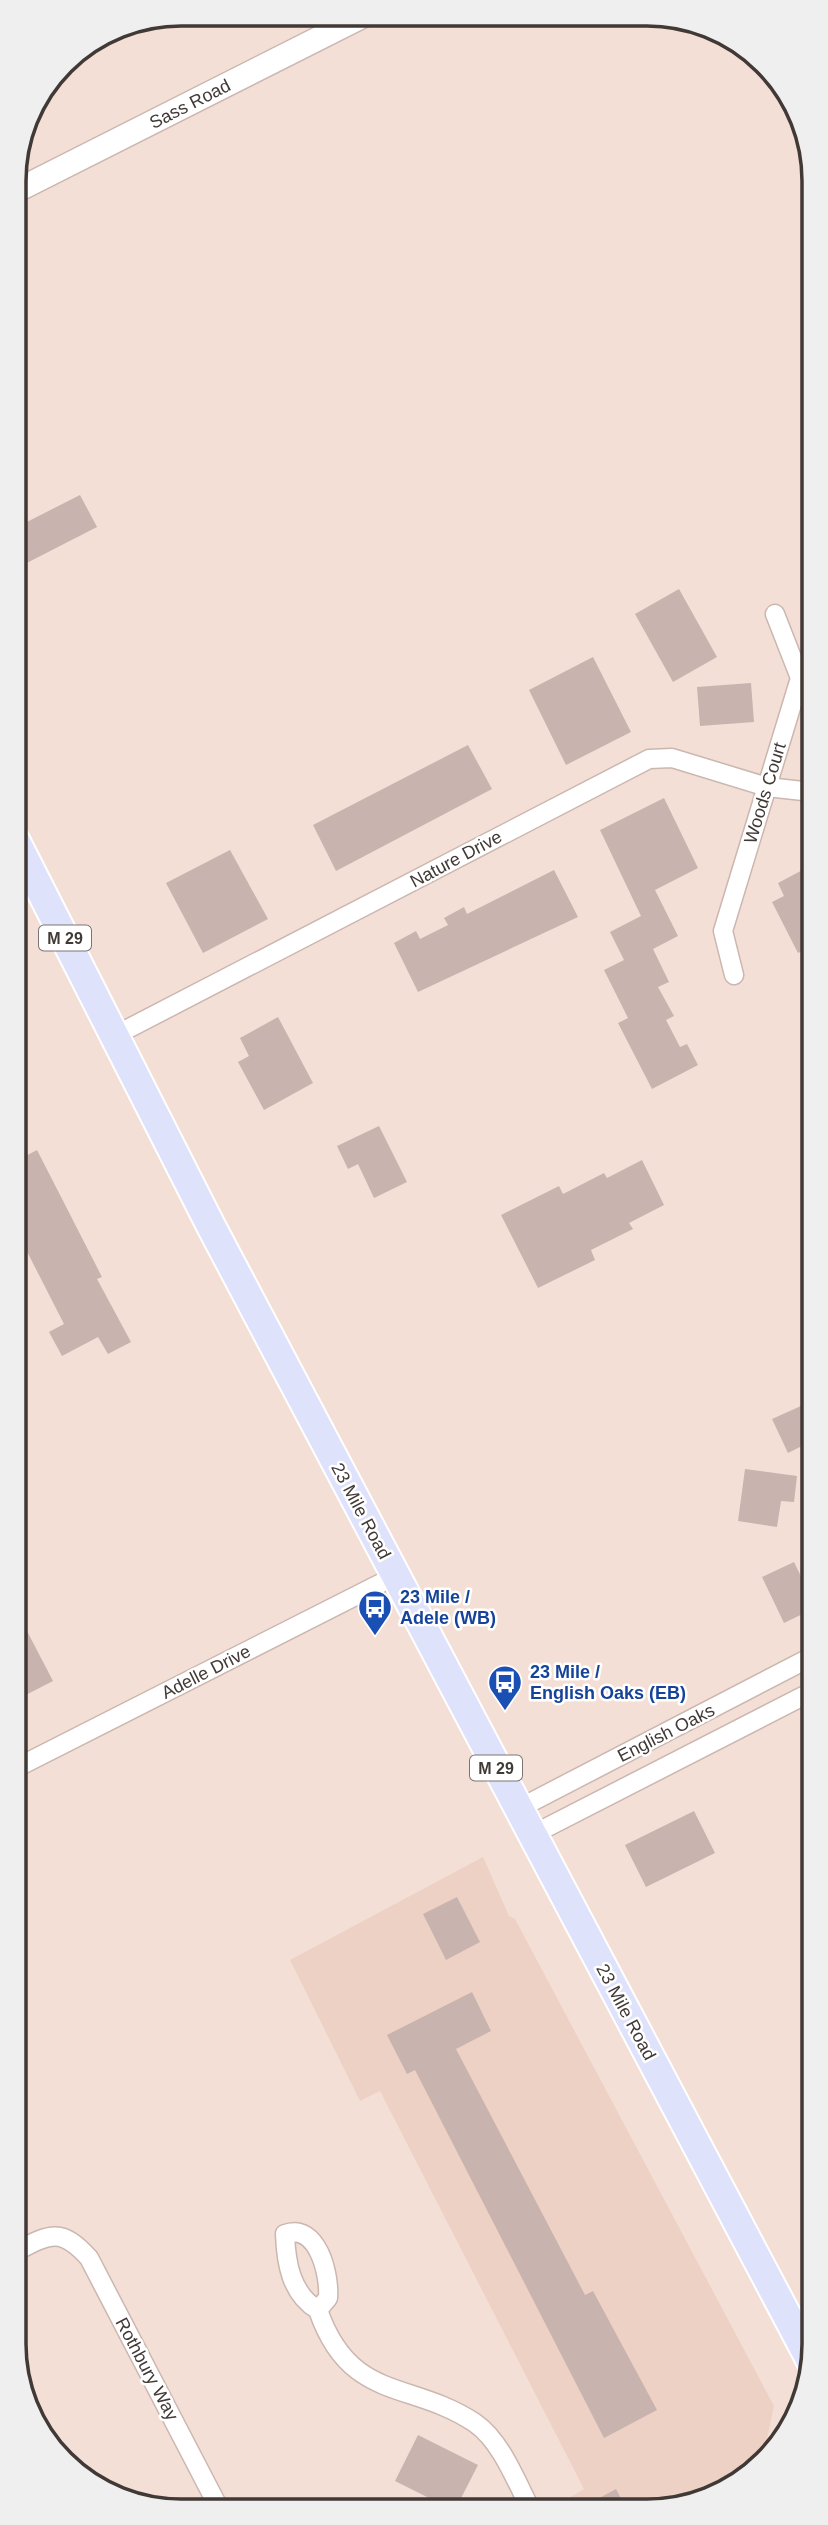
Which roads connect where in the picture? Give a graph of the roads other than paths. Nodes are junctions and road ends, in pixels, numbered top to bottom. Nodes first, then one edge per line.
1 (343, 26) edge
2 (27, 185) edge
3 (775, 614) dead end
4 (767, 787) junction
5 (802, 791) edge
6 (27, 863) edge
7 (734, 975) dead end
8 (114, 1036) junction
9 (395, 1576) junction
10 (801, 1662) edge
11 (801, 1697) edge
12 (26, 1763) edge
13 (518, 1809) junction
14 (532, 1835) junction
15 (26, 2246) edge
16 (318, 2310) junction
17 (801, 2342) edge
18 (214, 2499) edge
19 (525, 2499) edge

1 - 2 street, Sass Road
3 - 4 street, Woods Court
4 - 5 street, Nature Drive
4 - 7 street, Woods Court
4 - 8 street, Nature Drive
6 - 8 main road, 23 Mile Road / M 29
8 - 9 main road, 23 Mile Road / M 29
9 - 12 street, Adelle Drive
9 - 13 main road, 23 Mile Road / M 29
10 - 13 street, English Oaks
11 - 14 street, English Oaks
13 - 14 main road, 23 Mile Road / M 29
14 - 17 main road, 23 Mile Road / M 29
15 - 18 street, Rothbury Way
16 - 16 street
16 - 19 street

